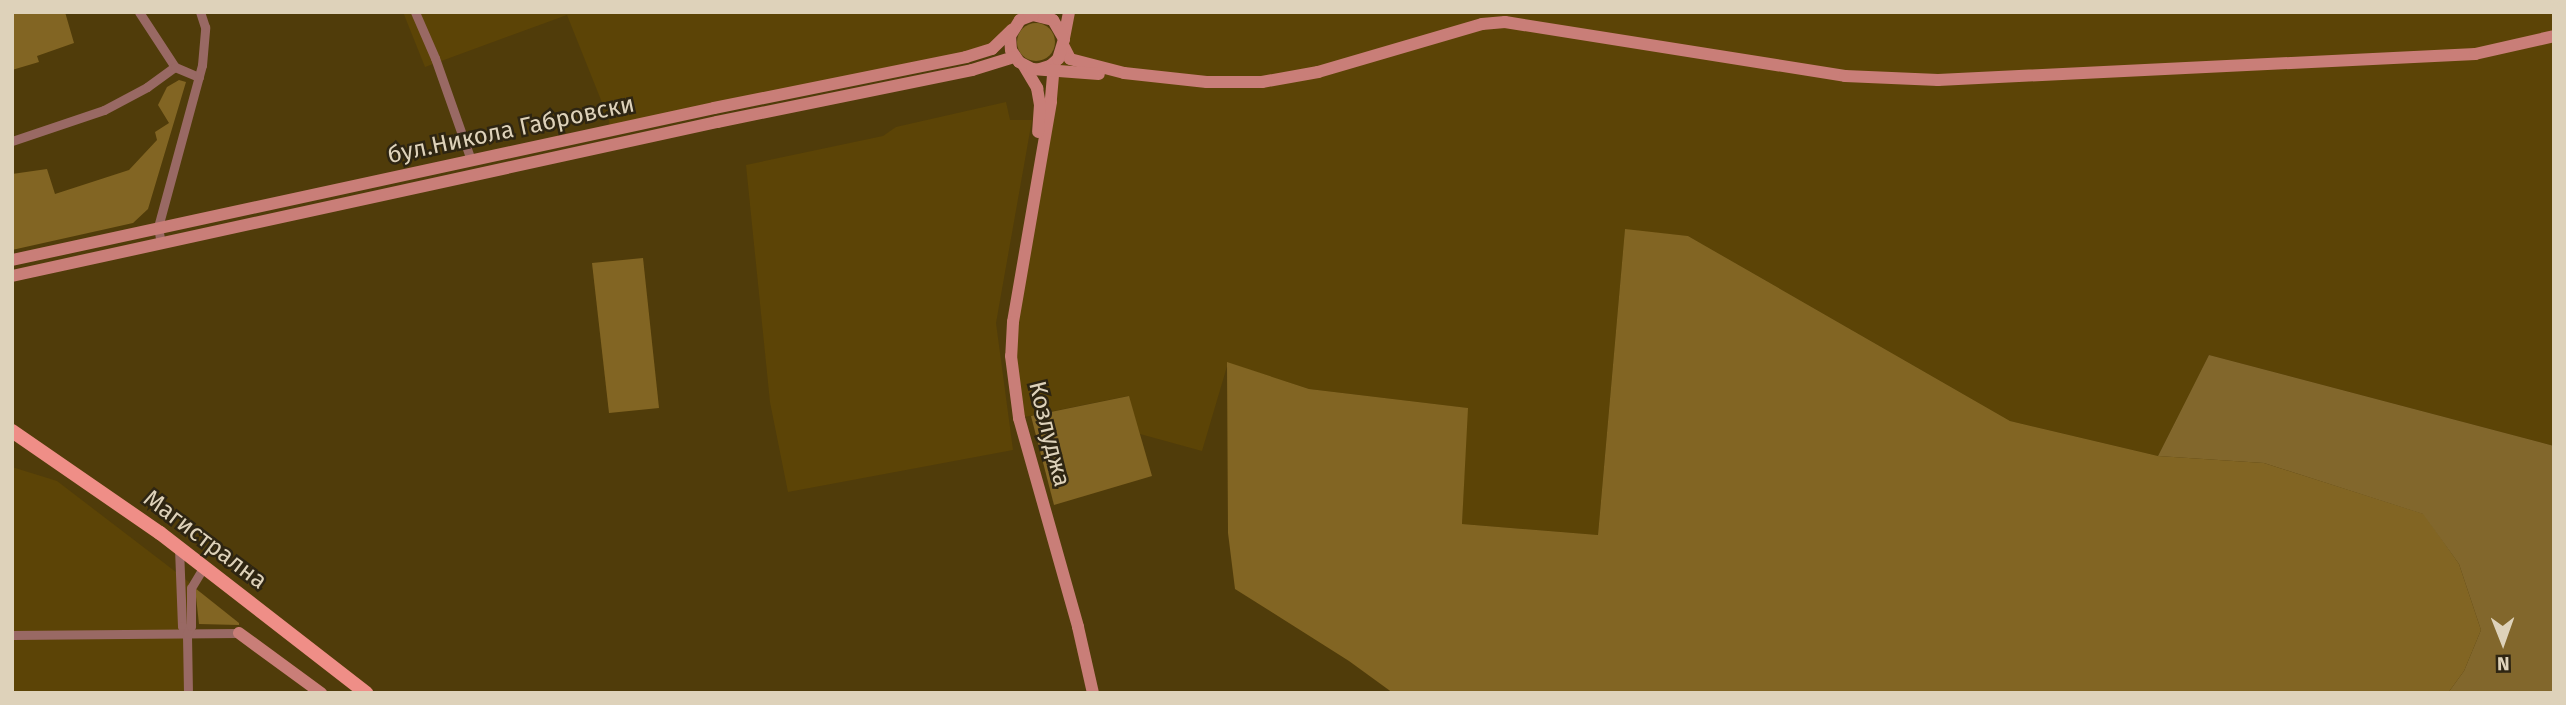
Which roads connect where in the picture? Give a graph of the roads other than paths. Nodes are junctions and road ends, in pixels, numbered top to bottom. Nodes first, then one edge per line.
1 (139, 12) edge
2 (200, 12) edge
3 (415, 12) edge
4 (1069, 12) edge
5 (1019, 21) edge
6 (2554, 36) edge
7 (1064, 43) junction
8 (1019, 62) junction
9 (175, 67) junction
10 (1049, 67) junction
11 (1124, 73) junction
12 (199, 77) junction
13 (12, 141) edge
14 (471, 160) junction
15 (1036, 181) junction
16 (158, 228) junction
17 (161, 244) junction
18 (12, 260) edge
19 (12, 276) edge
20 (12, 431) edge
21 (179, 548) junction
22 (204, 566) junction
23 (239, 633) joint
24 (187, 634) junction
25 (12, 635) edge
26 (188, 693) edge
27 (321, 693) edge
28 (366, 693) edge
29 (1093, 693) edge

1 - 9 street
2 - 12 street
3 - 14 street
4 - 7 street
5 - 7 street
5 - 8 street
5 - 14 street, бул.Никола Габровски
6 - 11 street
7 - 10 street
7 - 11 street
8 - 10 street
8 - 15 street, Козлуджа
8 - 17 street, бул.Никола Габровски
9 - 12 street
9 - 13 street
10 - 11 street
10 - 15 street, Козлуджа
12 - 16 street
14 - 16 street, бул.Никола Габровски
15 - 29 street, Козлуджа
16 - 17 street
16 - 18 street, бул.Никола Габровски
17 - 19 street, бул.Никола Габровски
20 - 21 main road, Магистрална
21 - 22 main road, Магистрална
21 - 24 street
22 - 24 street
22 - 28 main road, Магистрална
23 - 24 street
23 - 27 street
24 - 25 street
24 - 26 street

